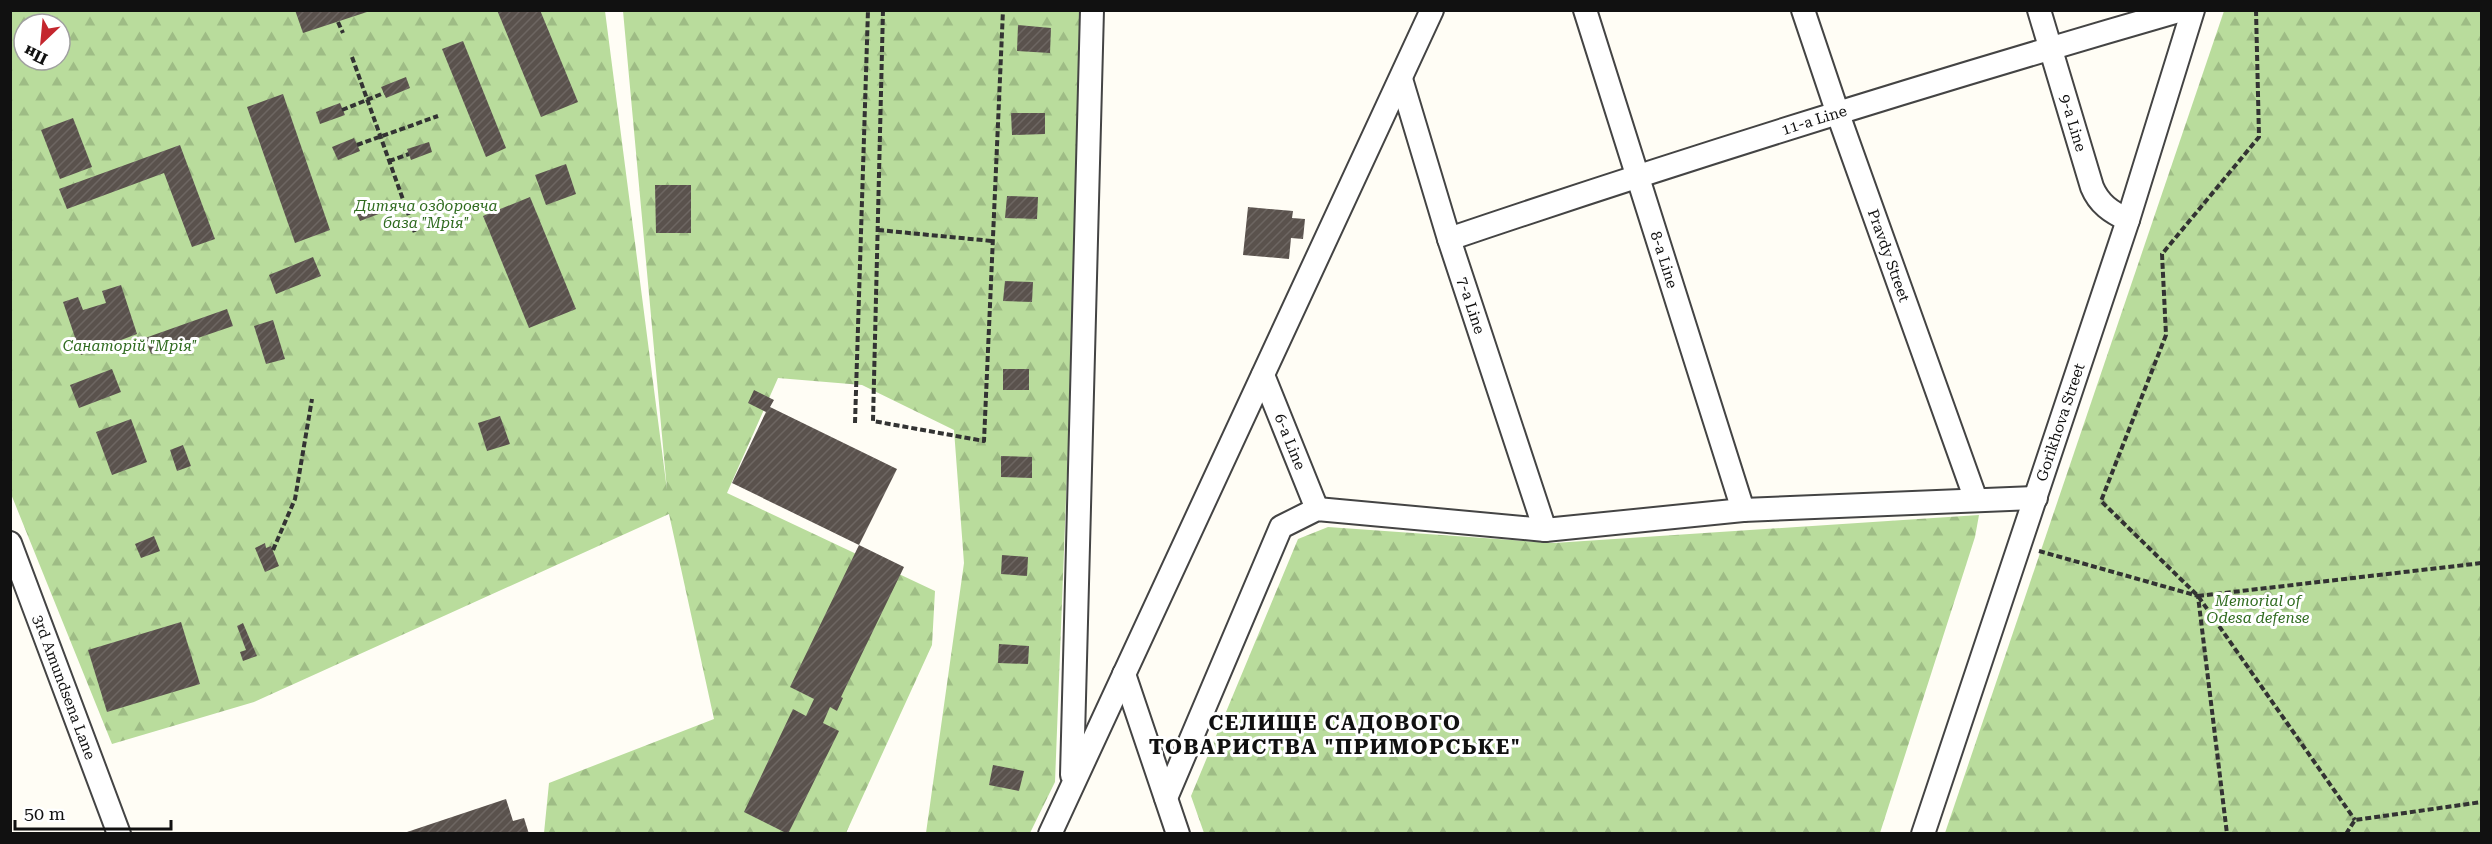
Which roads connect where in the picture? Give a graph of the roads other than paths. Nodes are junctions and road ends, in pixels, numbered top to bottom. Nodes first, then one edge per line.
1 (1092, 10) edge
2 (1432, 10) edge
3 (1585, 10) edge
4 (1803, 10) edge
5 (2039, 10) edge
6 (2182, 10) edge
7 (2193, 10) edge
8 (2051, 48) junction
9 (1401, 79) junction
10 (1838, 114) junction
11 (1639, 175) junction
12 (2128, 220) junction
13 (1449, 239) junction
14 (1263, 375) junction
15 (2036, 498) junction
16 (1976, 500) junction
17 (1317, 509) junction
18 (1743, 510) junction
19 (1545, 530) junction
20 (10, 543) edge
21 (1124, 674) junction
22 (1072, 786) junction
23 (1166, 798) junction
24 (119, 834) edge
25 (1050, 834) edge
26 (1178, 834) edge
27 (1923, 834) edge

1 - 22 street
2 - 9 street
3 - 11 street, 8-a Line
4 - 10 street, Pravdy Street
5 - 8 street, 9-a Line
6 - 8 street, 11-a Line
7 - 12 street, Gorikhova Street
8 - 10 street, 11-a Line
8 - 12 street, 9-a Line
9 - 13 street, 7-a Line
9 - 14 street
10 - 11 street, 11-a Line
10 - 16 street, Pravdy Street
11 - 13 street, 11-a Line
11 - 18 street, 8-a Line
12 - 15 street, Gorikhova Street
13 - 19 street, 7-a Line
14 - 17 street, 6-a Line
14 - 21 street
15 - 16 street
15 - 27 street, Gorikhova Street
16 - 18 street
17 - 19 street
17 - 23 street
18 - 19 street
20 - 24 street, 3rd Amundsena Lane
21 - 22 street
21 - 23 street
22 - 25 street
23 - 26 street

